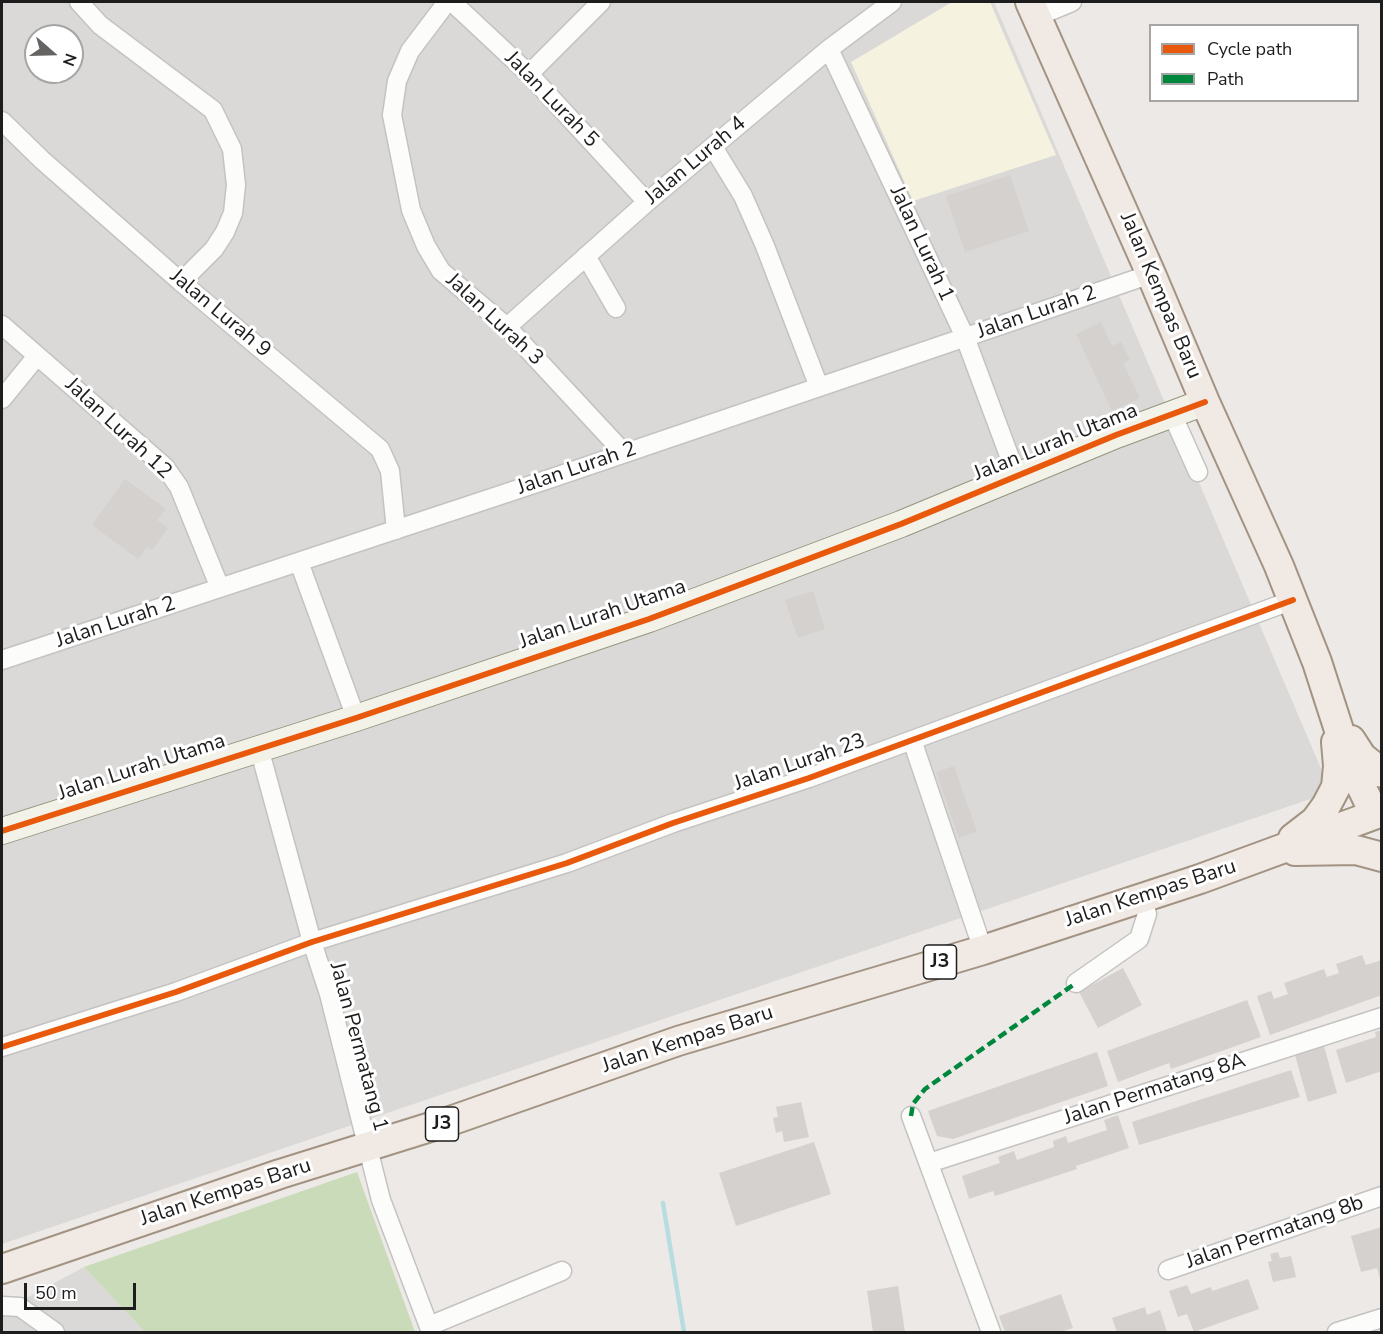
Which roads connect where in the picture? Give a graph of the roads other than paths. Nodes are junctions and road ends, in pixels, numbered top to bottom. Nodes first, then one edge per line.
1 (79, 2) edge
2 (447, 2) edge
3 (452, 2) edge
4 (601, 2) edge
5 (892, 2) edge
6 (1072, 2) edge
7 (1033, 9) edge
8 (829, 49) junction
9 (529, 75) junction
10 (2, 121) edge
11 (713, 147) junction
12 (647, 202) junction
13 (586, 256) junction
14 (1151, 274) junction
15 (181, 282) junction
16 (616, 309) dead end
17 (2, 325) edge
18 (507, 327) junction
19 (965, 337) junction
20 (37, 356) junction
21 (819, 387) junction
22 (2, 399) edge
23 (1205, 402) junction
24 (1172, 414) junction
25 (624, 453) junction
26 (1198, 472) dead end
27 (1017, 477) junction
28 (396, 530) junction
29 (299, 562) junction
30 (220, 588) junction
31 (1293, 600) junction
32 (2, 660) edge
33 (1334, 713) junction
34 (356, 718) junction
35 (912, 740) junction
36 (259, 748) junction
37 (1382, 773) edge
38 (1380, 810) edge
39 (2, 831) edge
40 (1278, 851) junction
41 (1382, 857) edge
42 (1143, 897) junction
43 (312, 942) junction
44 (983, 950) junction
45 (1076, 983) dead end
46 (1382, 1017) edge
47 (2, 1047) edge
48 (911, 1116) dead end
49 (368, 1147) junction
50 (929, 1163) junction
51 (1382, 1196) edge
52 (2, 1269) edge
53 (1168, 1270) dead end
54 (562, 1271) dead end
55 (2, 1306) edge
56 (1382, 1318) edge
57 (430, 1329) edge
58 (55, 1332) edge
59 (991, 1332) edge
60 (1337, 1332) edge

1 - 15 street
2 - 18 street, Jalan Lurah 3
3 - 9 street, Jalan Lurah 5
4 - 9 street
5 - 8 street, Jalan Lurah 4
6 - 7 street
7 - 14 main road, Jalan Kempas Baru
8 - 11 street, Jalan Lurah 4
8 - 19 street, Jalan Lurah 1
9 - 12 street, Jalan Lurah 5
10 - 15 street, Jalan Lurah 9
11 - 12 street, Jalan Lurah 4
11 - 21 street
12 - 13 street, Jalan Lurah 4
13 - 16 street
13 - 18 street, Jalan Lurah 4
14 - 19 street, Jalan Lurah 2
14 - 23 main road, Jalan Kempas Baru
15 - 28 street, Jalan Lurah 9
17 - 20 street, Jalan Lurah 12
18 - 25 street, Jalan Lurah 3
19 - 21 street, Jalan Lurah 2
19 - 27 street, Jalan Lurah 1
20 - 22 street
20 - 30 street, Jalan Lurah 12
21 - 25 street, Jalan Lurah 2
23 - 24 street, Jalan Lurah Utama
23 - 31 main road, Jalan Kempas Baru
24 - 26 street
24 - 27 street, Jalan Lurah Utama
25 - 28 street, Jalan Lurah 2
27 - 34 street, Jalan Lurah Utama
28 - 29 street, Jalan Lurah 2
29 - 30 street, Jalan Lurah 2
29 - 34 street
30 - 32 street, Jalan Lurah 2
31 - 33 main road, Jalan Kempas Baru
31 - 35 street, Jalan Lurah 23
33 - 37 main road
33 - 38 main road, Jalan Kempas Baru
33 - 40 main road
34 - 36 street, Jalan Lurah Utama
35 - 43 street, Jalan Lurah 23
35 - 44 street
36 - 39 street, Jalan Lurah Utama
36 - 43 street, Jalan Permatang 1
38 - 40 main road, Jalan Kempas Baru / J3
40 - 41 main road
40 - 42 main road, Jalan Kempas Baru / J3
42 - 44 main road, Jalan Kempas Baru / J3
42 - 45 street
43 - 47 street, Jalan Lurah 23
43 - 49 street, Jalan Permatang 1
44 - 49 main road, Jalan Kempas Baru / J3
46 - 50 street, Jalan Permatang 8A
48 - 50 street
49 - 52 main road, Jalan Kempas Baru / J3
49 - 57 street, Jalan Permatang 1
50 - 59 street
51 - 53 street, Jalan Permatang 8b
54 - 57 street
55 - 58 street
56 - 60 street

